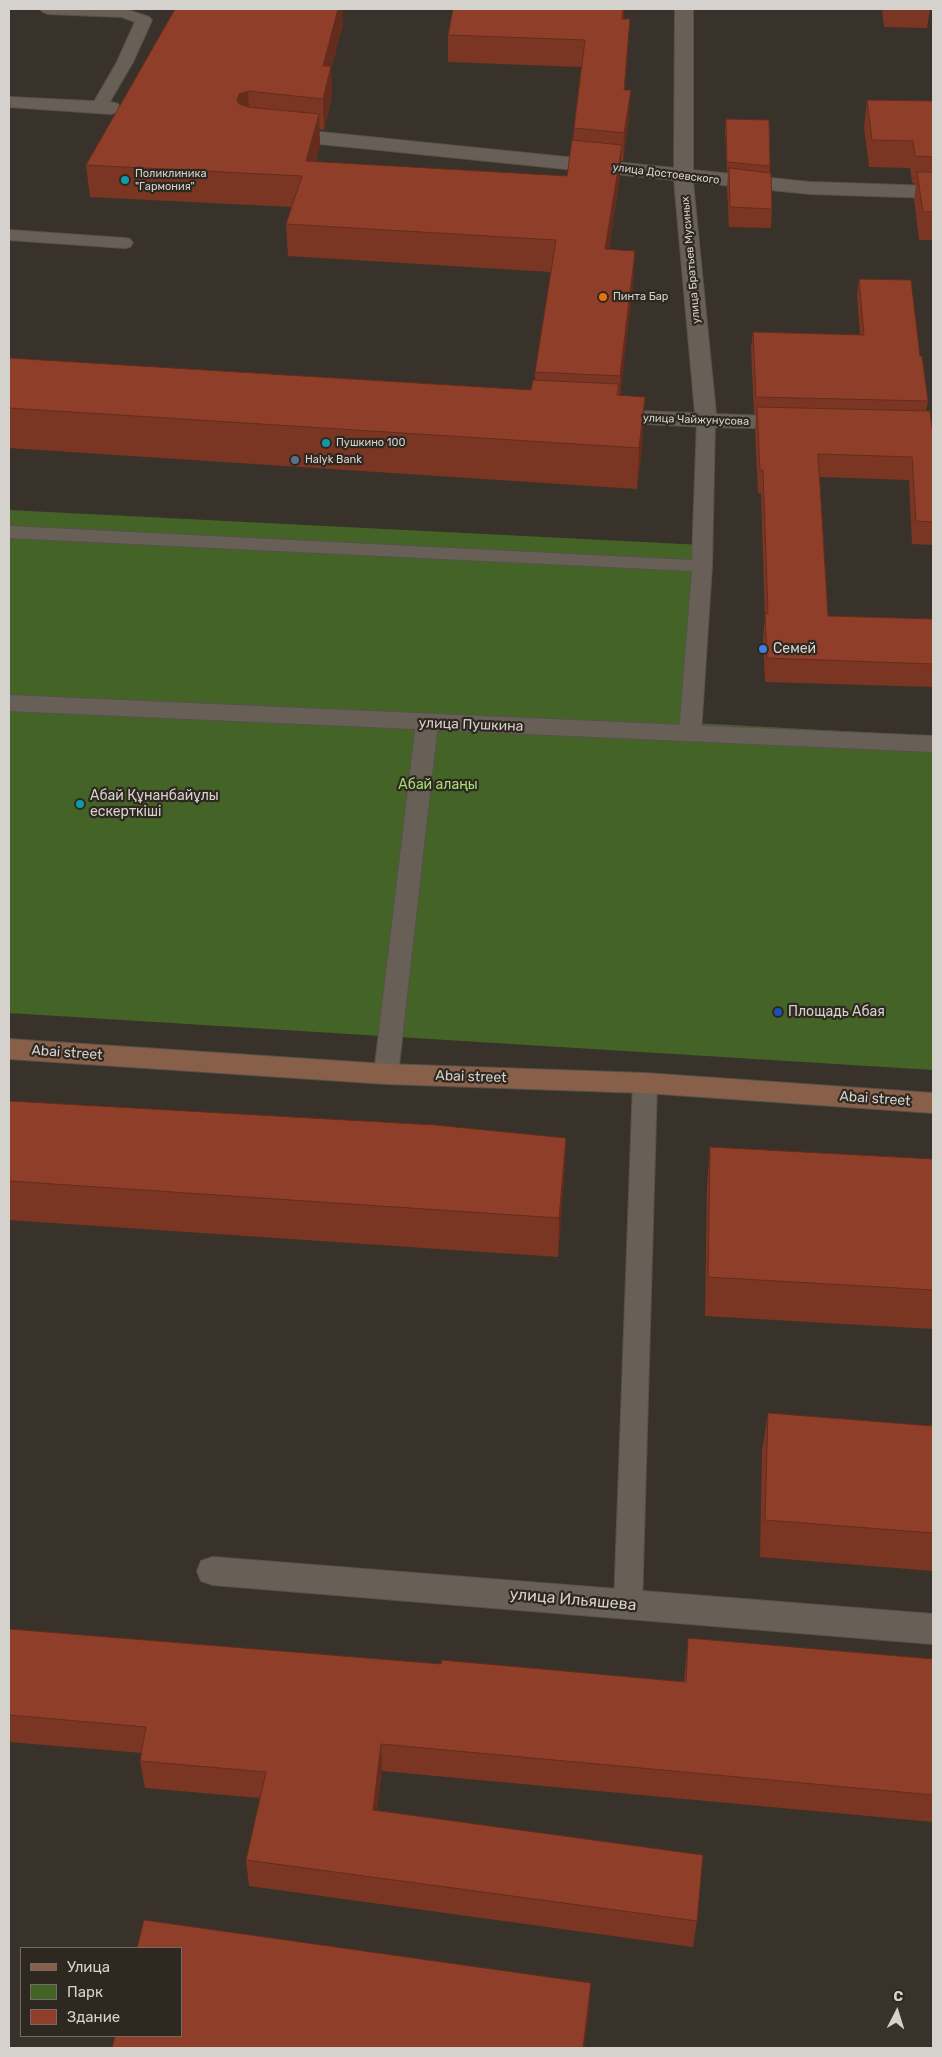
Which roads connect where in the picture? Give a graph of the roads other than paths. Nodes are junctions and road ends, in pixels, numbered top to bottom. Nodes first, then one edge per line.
1 (48, 9) edge
2 (684, 9) edge
3 (9, 102) edge
4 (105, 107) joint
5 (260, 132) edge
6 (683, 174) junction
7 (933, 192) edge
8 (9, 235) edge
9 (124, 243) dead end
10 (586, 416) edge
11 (706, 421) junction
12 (814, 423) edge
13 (9, 532) edge
14 (702, 566) junction
15 (9, 703) edge
16 (427, 723) junction
17 (690, 733) junction
18 (933, 744) edge
19 (9, 1049) edge
20 (386, 1074) junction
21 (645, 1083) junction
22 (933, 1103) edge
23 (213, 1571) dead end
24 (628, 1605) junction
25 (933, 1629) edge

1 - 4 lane
2 - 6 street, улица Братьев Мусиных
3 - 4 street
5 - 6 street, улица Достоевского
6 - 7 street, улица Достоевского
6 - 11 street, улица Братьев Мусиных
8 - 9 lane
10 - 11 street, улица Чайжунусова
11 - 12 street, улица Чайжунусова
11 - 14 lane
13 - 14 lane
14 - 17 lane
15 - 16 street, улица Пушкина
16 - 17 street, улица Пушкина
16 - 20 lane
17 - 18 street, улица Пушкина
19 - 20 main road, Abai street
20 - 21 main road, Abai street
21 - 22 main road, Abai street
21 - 24 lane
23 - 24 street, улица Ильяшева
24 - 25 street, улица Ильяшева

